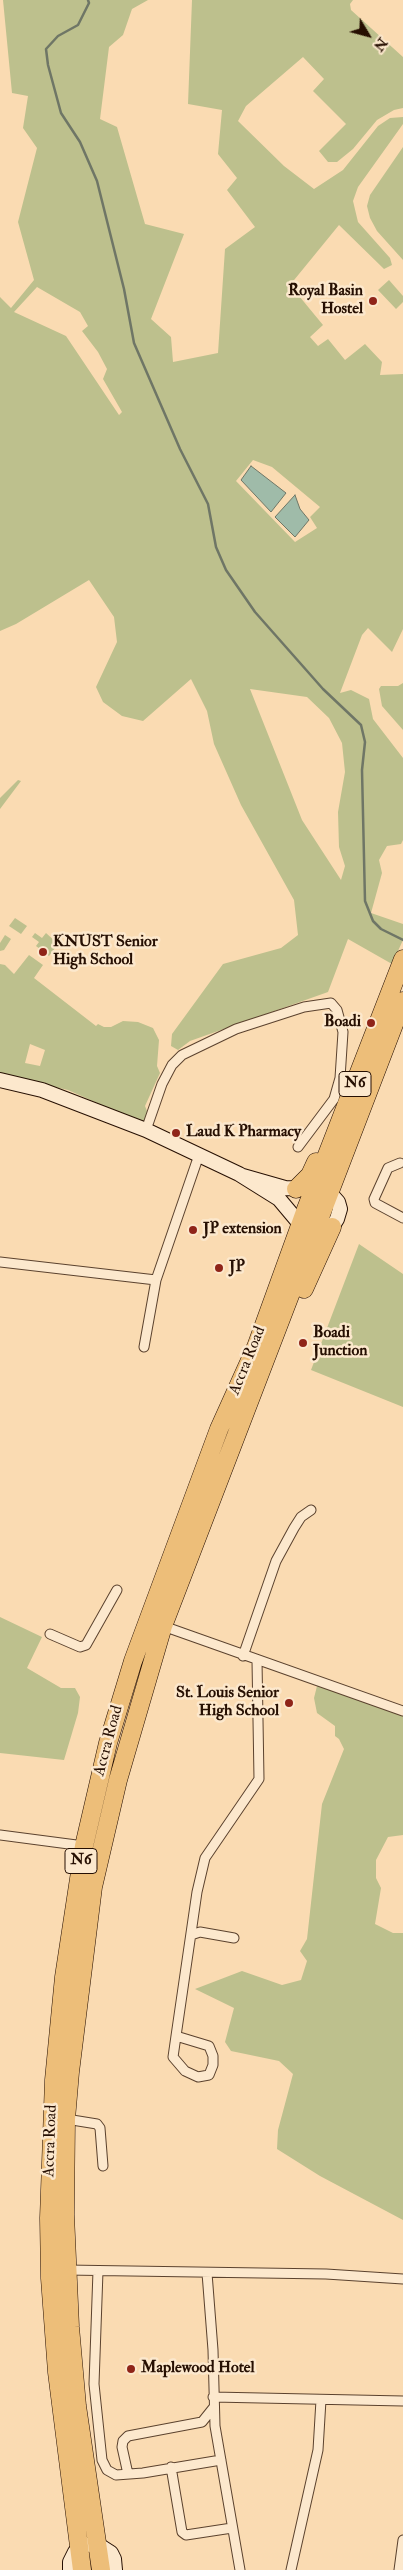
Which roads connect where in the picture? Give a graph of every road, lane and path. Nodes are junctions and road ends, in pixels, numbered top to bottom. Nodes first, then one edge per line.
1 (403, 959) edge
2 (403, 1001) edge
3 (0, 1080) edge
4 (352, 1093) junction
5 (146, 1130) junction
6 (298, 1147) dead end
7 (199, 1155) junction
8 (402, 1162) edge
9 (243, 1176) junction
10 (296, 1189) junction
11 (322, 1191) junction
12 (403, 1218) edge
13 (316, 1227) junction
14 (0, 1262) edge
15 (156, 1280) junction
16 (144, 1347) dead end
17 (311, 1510) dead end
18 (117, 1590) dead end
19 (163, 1626) junction
20 (50, 1634) dead end
21 (243, 1656) junction
22 (257, 1661) junction
23 (403, 1711) edge
24 (0, 1835) edge
25 (84, 1846) junction
26 (191, 1935) junction
27 (234, 1938) dead end
28 (176, 2036) junction
29 (66, 2119) junction
30 (103, 2166) dead end
31 (66, 2270) junction
32 (98, 2270) junction
33 (207, 2273) junction
34 (403, 2279) edge
35 (213, 2397) junction
36 (321, 2400) junction
37 (403, 2401) edge
38 (214, 2407) junction
39 (221, 2460) junction
40 (171, 2467) junction
41 (128, 2474) junction
42 (232, 2528) junction
43 (403, 2540) edge
44 (97, 2544) junction
45 (72, 2564) edge
46 (101, 2570) edge
47 (115, 2570) edge
48 (240, 2570) edge
49 (291, 2570) edge
50 (399, 2570) edge

1 - 4 highway, Accra Road / N6
2 - 11 highway, Accra Road / N6
3 - 5 street
4 - 10 highway
4 - 11 highway, Accra Road / N6
5 - 6 street
5 - 7 street
7 - 9 street
7 - 15 street
8 - 12 street
9 - 10 street
9 - 13 street
10 - 11 street
11 - 13 highway, Accra Road / N6
13 - 19 highway, Accra Road / N6
13 - 25 highway, Accra Road / N6
14 - 15 street
15 - 16 street
17 - 21 street
18 - 20 street
19 - 21 street
19 - 29 highway, Accra Road / N6
21 - 22 street
22 - 23 street
22 - 26 street
24 - 25 street
25 - 45 highway, Accra Road / N6
26 - 27 street
26 - 28 street
28 - 28 street
29 - 30 street
29 - 31 highway, Accra Road / N6
31 - 32 street
31 - 44 highway, Accra Road / N6
32 - 33 street
32 - 41 street
33 - 34 street
33 - 35 street
35 - 36 street
35 - 38 street
36 - 37 street
36 - 49 street
38 - 39 street
38 - 41 street
39 - 40 street
39 - 42 street
40 - 41 street
40 - 42 street
42 - 48 street
43 - 50 street
44 - 45 street
44 - 46 highway, Accra Road / N6
44 - 47 street

